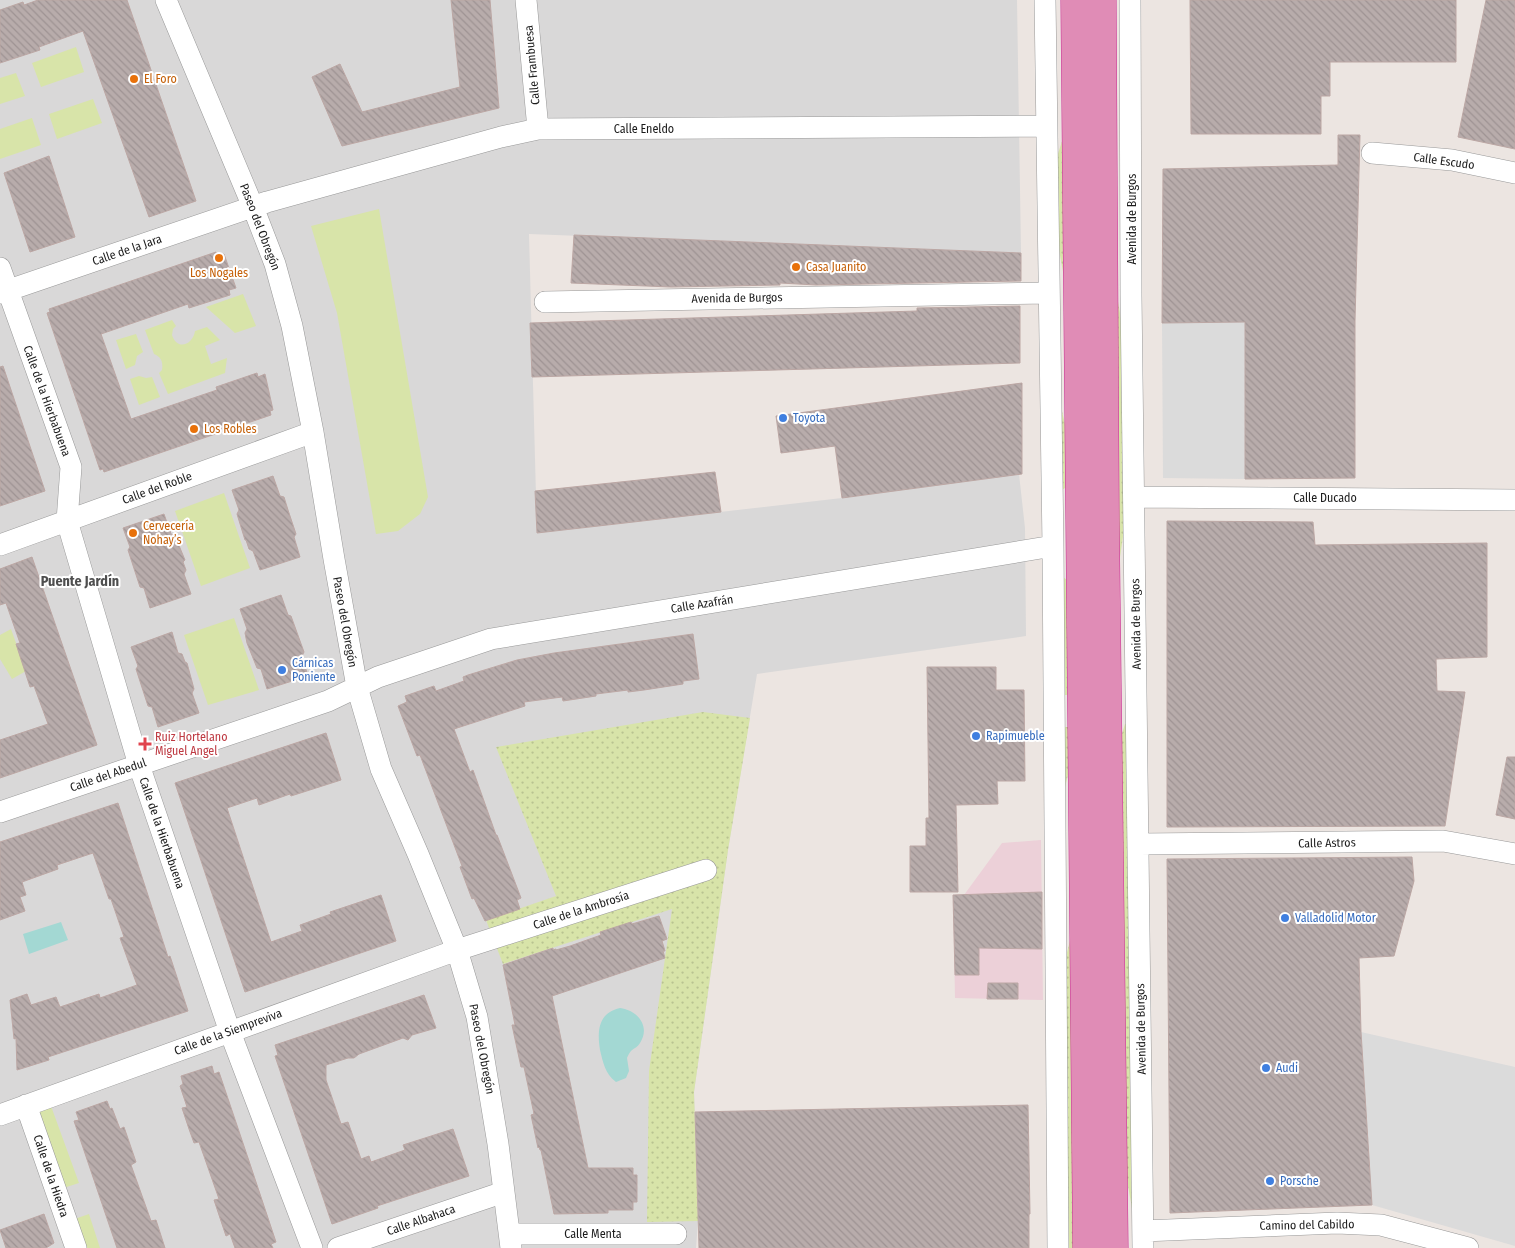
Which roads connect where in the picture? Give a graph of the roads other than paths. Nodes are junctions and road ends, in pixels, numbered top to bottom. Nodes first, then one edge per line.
1 (166, 0) edge
2 (526, 0) edge
3 (1045, 0) edge
4 (1055, 0) edge
5 (1075, 0) edge
6 (1102, 0) edge
7 (1128, 0) edge
8 (1075, 39) junction
9 (1102, 46) junction
10 (1103, 112) junction
11 (1076, 113) junction
12 (1046, 126) junction
13 (538, 129) junction
14 (1372, 153) dead end
15 (1047, 158) junction
16 (1515, 172) edge
17 (254, 207) junction
18 (0, 268) edge
19 (1048, 269) junction
20 (4, 292) edge
21 (1049, 292) junction
22 (1131, 294) junction
23 (545, 302) dead end
24 (1078, 382) junction
25 (313, 432) junction
26 (1134, 497) junction
27 (1515, 500) edge
28 (67, 521) junction
29 (0, 545) edge
30 (1053, 546) junction
31 (1136, 580) junction
32 (1107, 683) junction
33 (357, 687) junction
34 (139, 765) junction
35 (1082, 808) junction
36 (0, 812) edge
37 (1139, 844) junction
38 (1515, 854) edge
39 (706, 870) dead end
40 (1055, 897) junction
41 (457, 950) junction
42 (230, 1032) junction
43 (26, 1105) junction
44 (0, 1115) edge
45 (504, 1192) junction
46 (676, 1234) dead end
47 (1143, 1239) edge
48 (510, 1241) edge
49 (76, 1248) edge
50 (312, 1248) edge
51 (338, 1248) edge
52 (1058, 1248) edge
53 (1087, 1248) edge
54 (1114, 1248) edge
55 (1468, 1248) edge

1 - 17 street, Paseo del Obregón
2 - 13 street, Calle Frambuesa
3 - 12 street
4 - 8 street
5 - 8 highway
6 - 9 highway
7 - 9 street
7 - 22 street, Avenida de Burgos
8 - 9 street
8 - 11 highway
9 - 10 highway
10 - 11 street
10 - 22 street
10 - 32 highway
11 - 15 street
11 - 24 highway
12 - 13 street, Calle Eneldo
12 - 15 street
13 - 17 street, Calle Eneldo
14 - 16 street, Calle Escudo
15 - 19 street
17 - 20 street, Calle de la Jara
17 - 25 street, Paseo del Obregón
18 - 20 street, Calle de la Hierbabuena
19 - 21 street
19 - 24 street
20 - 28 street, Calle de la Hierbabuena
21 - 23 street, Avenida de Burgos
21 - 30 street
22 - 26 street, Avenida de Burgos
24 - 35 highway
25 - 28 street, Calle del Roble
25 - 33 street, Paseo del Obregón
26 - 27 street, Calle Ducado
26 - 31 street, Avenida de Burgos
28 - 29 street, Calle del Roble
28 - 34 street, Calle de la Hierbabuena
30 - 33 street, Calle Azafrán
30 - 40 street
31 - 32 street
31 - 37 street, Avenida de Burgos
32 - 54 highway
33 - 34 street, Calle del Abedul
33 - 41 street, Paseo del Obregón
34 - 36 street, Calle del Abedul
34 - 42 street, Calle de la Hierbabuena
35 - 40 street
35 - 53 highway
37 - 38 street, Calle Astros
37 - 47 street, Avenida de Burgos
39 - 41 street, Calle de la Ambrosía
40 - 52 street
41 - 42 street, Calle de la Siempreviva
41 - 45 street, Paseo del Obregón
42 - 43 street, Calle de la Siempreviva
42 - 50 street, Calle de la Hierbabuena
43 - 44 street, Calle de la Siempreviva
43 - 49 street, Calle de la Hiedra
45 - 48 street, Paseo del Obregón
45 - 51 street, Calle Albahaca
46 - 48 street, Calle Menta
47 - 55 street, Camino del Cabildo

